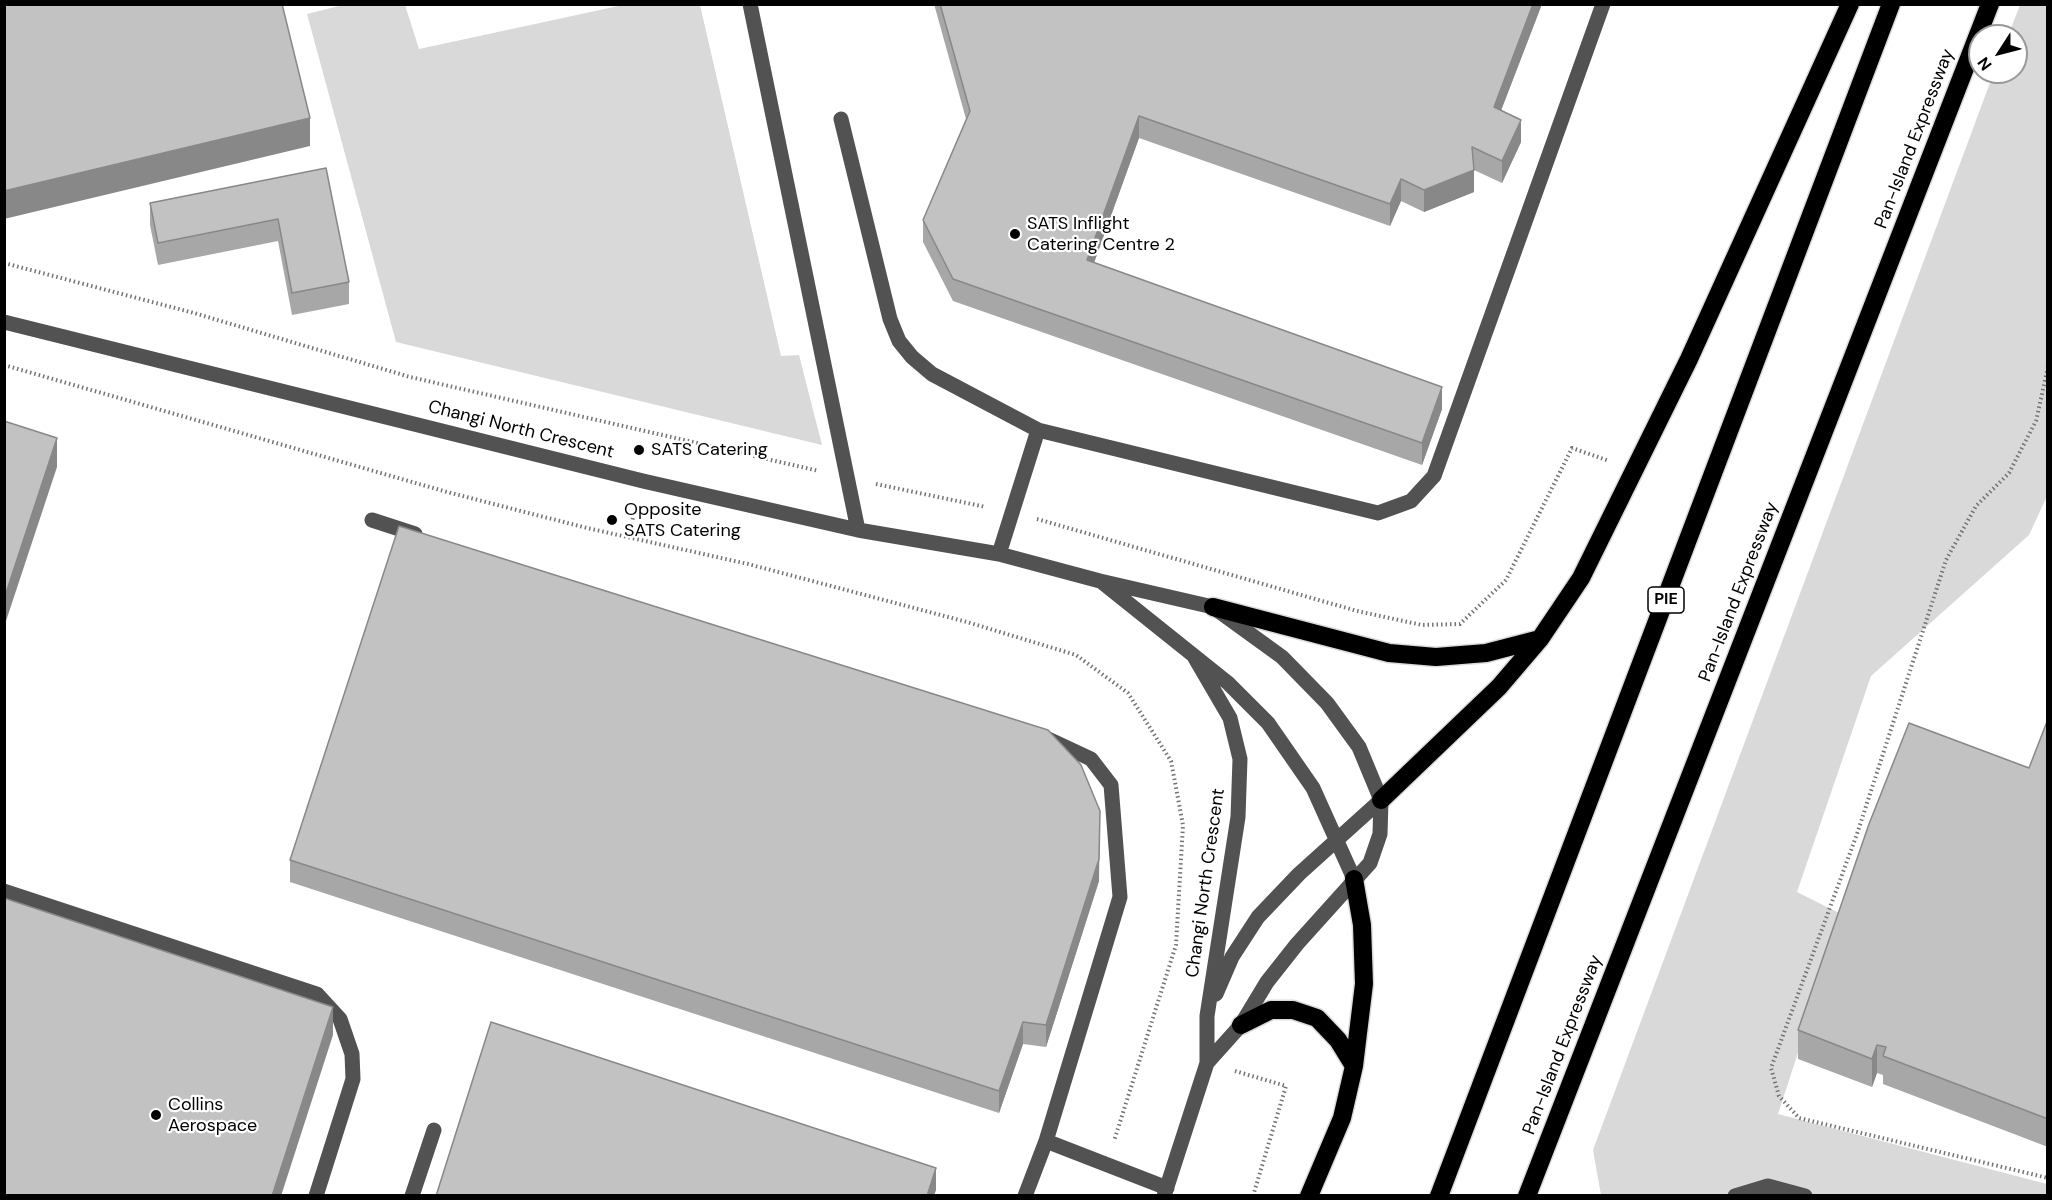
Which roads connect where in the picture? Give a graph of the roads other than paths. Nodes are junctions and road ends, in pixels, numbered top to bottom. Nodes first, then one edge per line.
1 (750, 4) edge
2 (1603, 4) edge
3 (1850, 4) edge
4 (1891, 4) edge
5 (1990, 4) edge
6 (841, 119) dead end
7 (4, 322) edge
8 (1038, 430) junction
9 (372, 520) dead end
10 (858, 530) junction
11 (429, 538) edge
12 (999, 554) junction
13 (1100, 582) junction
14 (1213, 607) junction
15 (1540, 639) junction
16 (1195, 658) junction
17 (1028, 730) edge
18 (1381, 800) junction
19 (1336, 840) junction
20 (1354, 879) junction
21 (4, 891) edge
22 (1207, 1016) junction
23 (1241, 1025) junction
24 (1207, 1063) junction
25 (1354, 1066) junction
26 (434, 1130) dead end
27 (1046, 1141) junction
28 (1166, 1192) edge
29 (316, 1196) edge
30 (412, 1196) edge
31 (1025, 1196) edge
32 (1310, 1196) edge
33 (1439, 1196) edge
34 (1527, 1196) edge
35 (1735, 1196) edge
36 (1805, 1196) edge

1 - 10 street
2 - 8 street
3 - 15 highway
4 - 33 highway, PIE
5 - 34 highway, Pan-Island Expressway
6 - 8 street
7 - 10 street, Changi North Crescent
8 - 12 street
9 - 11 street
10 - 12 street, Changi North Crescent
12 - 13 street, Changi North Crescent
13 - 14 street, Changi North Crescent
13 - 16 street, Changi North Crescent
14 - 15 highway
14 - 18 street, Changi North Crescent
15 - 18 highway
16 - 19 street, Changi North Crescent
16 - 22 street, Changi North Crescent
17 - 27 street
18 - 19 street, Changi North Crescent
18 - 20 street, Changi North Crescent
19 - 20 street, Changi North Crescent
19 - 22 street, Changi North Crescent
20 - 23 street, Changi North Crescent
20 - 25 highway
21 - 29 street
22 - 24 street, Changi North Crescent
23 - 24 street, Changi North Crescent
23 - 25 highway
24 - 28 street, Changi North Crescent
25 - 32 highway
26 - 30 street
27 - 28 street
27 - 31 street
35 - 36 street

